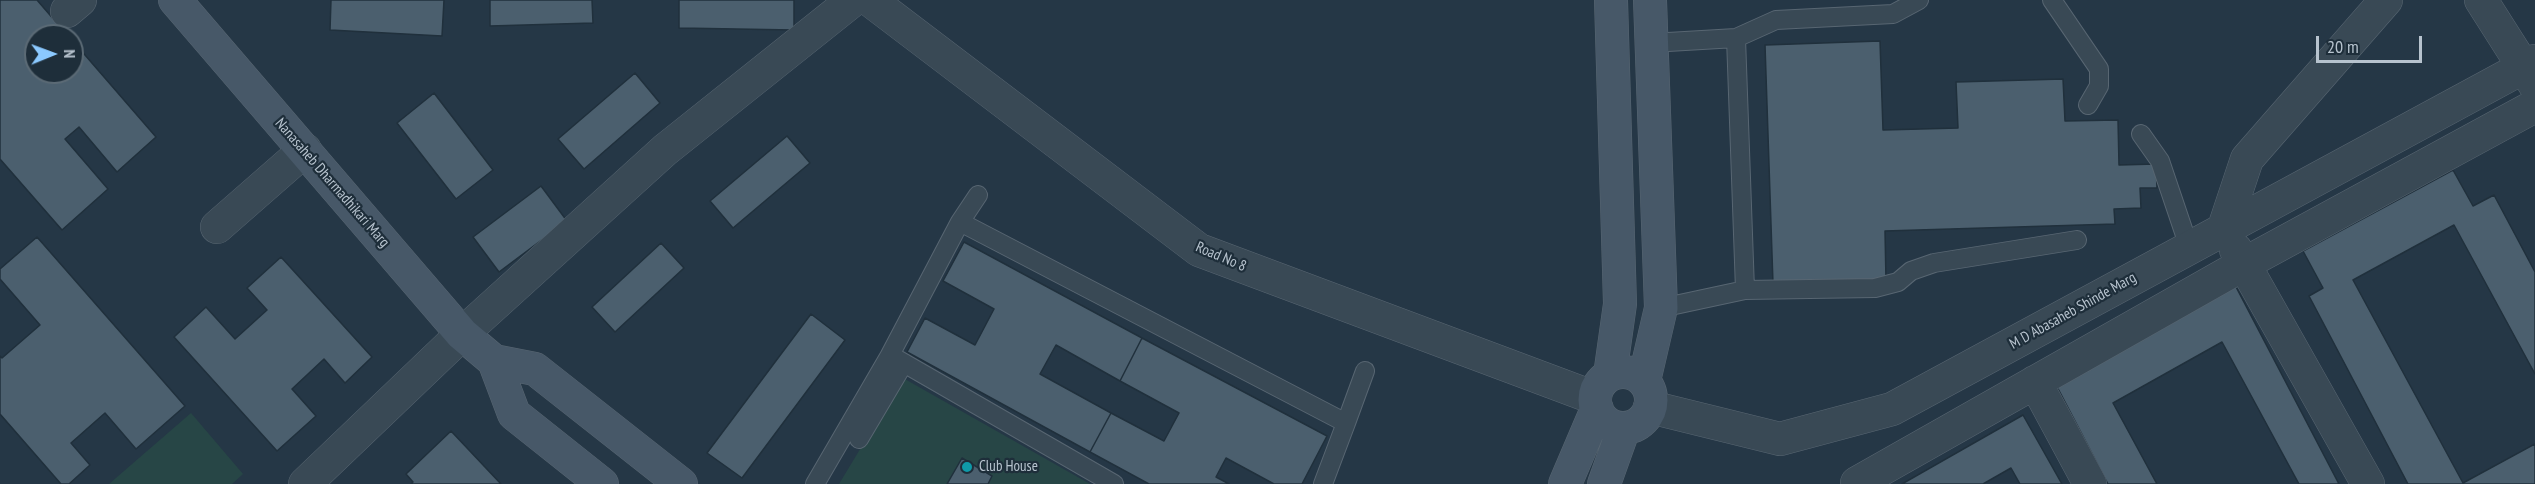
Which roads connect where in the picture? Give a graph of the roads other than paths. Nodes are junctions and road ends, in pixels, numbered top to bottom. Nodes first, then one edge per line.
1 (175, 0) edge
2 (854, 0) edge
3 (870, 0) edge
4 (1611, 0) edge
5 (1650, 0) edge
6 (1919, 0) edge
7 (2052, 0) edge
8 (2386, 0) edge
9 (2481, 0) edge
10 (1736, 38) junction
11 (1651, 43) junction
12 (2531, 71) edge
13 (2088, 105) dead end
14 (2535, 106) edge
15 (2141, 134) dead end
16 (304, 150) junction
17 (978, 195) dead end
18 (1656, 199) junction
19 (1617, 201) junction
20 (960, 222) junction
21 (218, 228) dead end
22 (2078, 240) dead end
23 (2189, 247) junction
24 (2235, 247) junction
25 (1745, 290) junction
26 (1660, 308) junction
27 (462, 334) junction
28 (897, 359) junction
29 (494, 361) junction
30 (1365, 371) dead end
31 (2036, 382) junction
32 (1600, 394) junction
33 (1647, 394) junction
34 (1346, 423) junction
35 (1624, 428) junction
36 (859, 439) dead end
37 (673, 481) edge
38 (1857, 483) edge
39 (305, 484) edge
40 (602, 484) edge
41 (814, 484) edge
42 (1114, 484) edge
43 (1323, 484) edge
44 (1564, 484) edge
45 (1604, 484) edge
46 (2090, 484) edge
47 (2368, 484) edge

1 - 16 street, Nanasaheb Dharmadhikari Marg
2 - 27 street
3 - 32 street, Road No 8
4 - 19 street
5 - 11 street
6 - 10 lane
7 - 13 lane
8 - 24 street
9 - 12 street
10 - 11 lane
10 - 25 lane
11 - 18 street
12 - 24 street
14 - 24 street
15 - 23 lane
16 - 21 street
16 - 27 street, Nanasaheb Dharmadhikari Marg
17 - 20 lane
18 - 19 street
18 - 26 street
19 - 32 street
20 - 28 lane
20 - 34 lane
22 - 25 lane
23 - 24 street, M D Abasaheb Shinde Marg
23 - 33 street, M D Abasaheb Shinde Marg
24 - 31 street
24 - 47 street
25 - 26 lane
26 - 33 street
27 - 29 street, Nanasaheb Dharmadhikari Marg
27 - 39 street
28 - 36 lane
28 - 41 lane
28 - 42 lane
29 - 37 street, Nanasaheb Dharmadhikari Marg
29 - 40 street, Nanasaheb Dharmadhikari Marg
30 - 34 lane
31 - 38 street
31 - 46 street
32 - 33 street
32 - 35 street
32 - 44 street
33 - 35 street
34 - 43 lane
35 - 45 street

